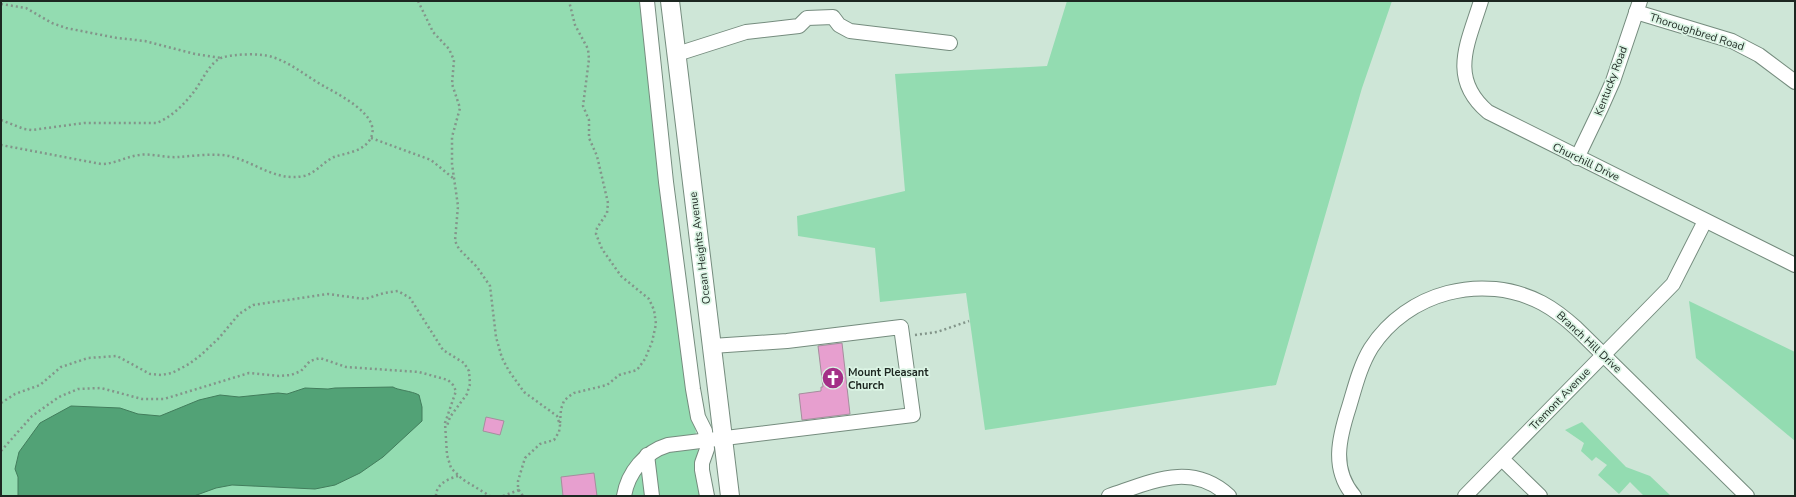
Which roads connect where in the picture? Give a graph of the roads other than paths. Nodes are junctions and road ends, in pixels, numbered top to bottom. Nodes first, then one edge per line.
1 (647, 1) edge
2 (670, 1) edge
3 (1481, 1) edge
4 (1638, 6) edge
5 (950, 43) dead end
6 (677, 54) junction
7 (1795, 82) edge
8 (1577, 158) junction
9 (1705, 221) junction
10 (1795, 265) edge
11 (712, 346) junction
12 (1603, 355) junction
13 (715, 439) junction
14 (647, 455) junction
15 (1502, 459) junction
16 (624, 496) edge
17 (652, 496) edge
18 (707, 496) edge
19 (730, 496) edge
20 (1109, 496) edge
21 (1229, 496) edge
22 (1354, 496) edge
23 (1465, 496) edge
24 (1540, 496) edge
25 (1747, 496) edge

1 - 13 street
2 - 6 main road, Ocean Heights Avenue
3 - 8 street, Churchill Drive
4 - 7 street, Thoroughbred Road
4 - 8 street, Kentucky Road
5 - 6 street
6 - 11 main road, Ocean Heights Avenue
8 - 9 street, Churchill Drive
9 - 10 street, Churchill Drive
9 - 12 street, Tremont Avenue
11 - 13 main road, Ocean Heights Avenue
11 - 13 street
12 - 15 street, Tremont Avenue
12 - 22 street, Branch Hill Drive
12 - 25 street, Branch Hill Drive
13 - 14 street
13 - 18 street
13 - 19 main road, Ocean Heights Avenue
14 - 16 street
14 - 17 street
15 - 23 street, Tremont Avenue
15 - 24 street
20 - 21 street

